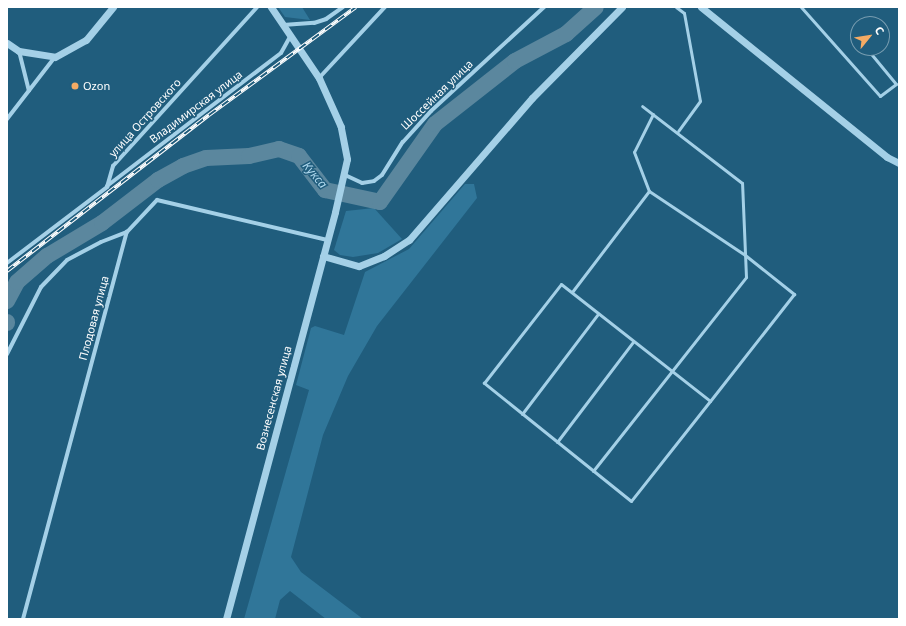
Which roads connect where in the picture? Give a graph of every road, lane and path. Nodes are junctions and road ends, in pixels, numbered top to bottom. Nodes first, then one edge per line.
1 (113, 7) edge
2 (257, 7) edge
3 (270, 7) edge
4 (343, 7) edge
5 (385, 7) edge
6 (544, 7) edge
7 (622, 7) edge
8 (676, 7) edge
9 (701, 7) edge
10 (801, 7) edge
11 (283, 25) junction
12 (290, 37) junction
13 (7, 43) edge
14 (19, 52) junction
15 (873, 56) edge
16 (54, 57) junction
17 (319, 78) junction
18 (30, 91) junction
19 (642, 106) dead end
20 (652, 114) junction
21 (7, 119) edge
22 (678, 131) junction
23 (899, 163) edge
24 (345, 175) junction
25 (107, 187) junction
26 (648, 190) junction
27 (126, 232) junction
28 (327, 240) junction
29 (745, 255) junction
30 (323, 256) junction
31 (7, 263) edge
32 (572, 292) junction
33 (598, 314) junction
34 (633, 342) junction
35 (7, 354) edge
36 (672, 371) junction
37 (710, 401) junction
38 (522, 414) junction
39 (557, 442) junction
40 (593, 471) junction
41 (23, 619) edge
42 (226, 619) edge

1 - 16 street
2 - 25 street, улица Островского
3 - 11 street, Вознесенская улица
4 - 11 street
5 - 17 street
6 - 24 street, Шоссейная улица
7 - 30 street
8 - 22 lane
9 - 23 street
10 - 15 lane
11 - 12 street, Вознесенская улица
12 - 17 street, Вознесенская улица
12 - 25 street, Владимирская улица
13 - 14 street
14 - 16 street
14 - 18 street
16 - 18 street
17 - 24 street, Вознесенская улица
18 - 21 street
19 - 20 lane
20 - 22 lane
20 - 26 lane
22 - 29 lane
24 - 28 street, Вознесенская улица
25 - 31 street
26 - 29 lane
26 - 32 lane
27 - 28 street, Плодовая улица
27 - 35 street
27 - 41 street, Плодовая улица
28 - 30 street, Вознесенская улица
29 - 36 lane
29 - 37 lane
30 - 42 street, Вознесенская улица
32 - 33 lane
32 - 38 lane
33 - 34 lane
33 - 38 lane
34 - 36 lane
34 - 39 lane
36 - 37 lane
36 - 40 lane
37 - 40 lane
38 - 39 lane
39 - 40 lane

